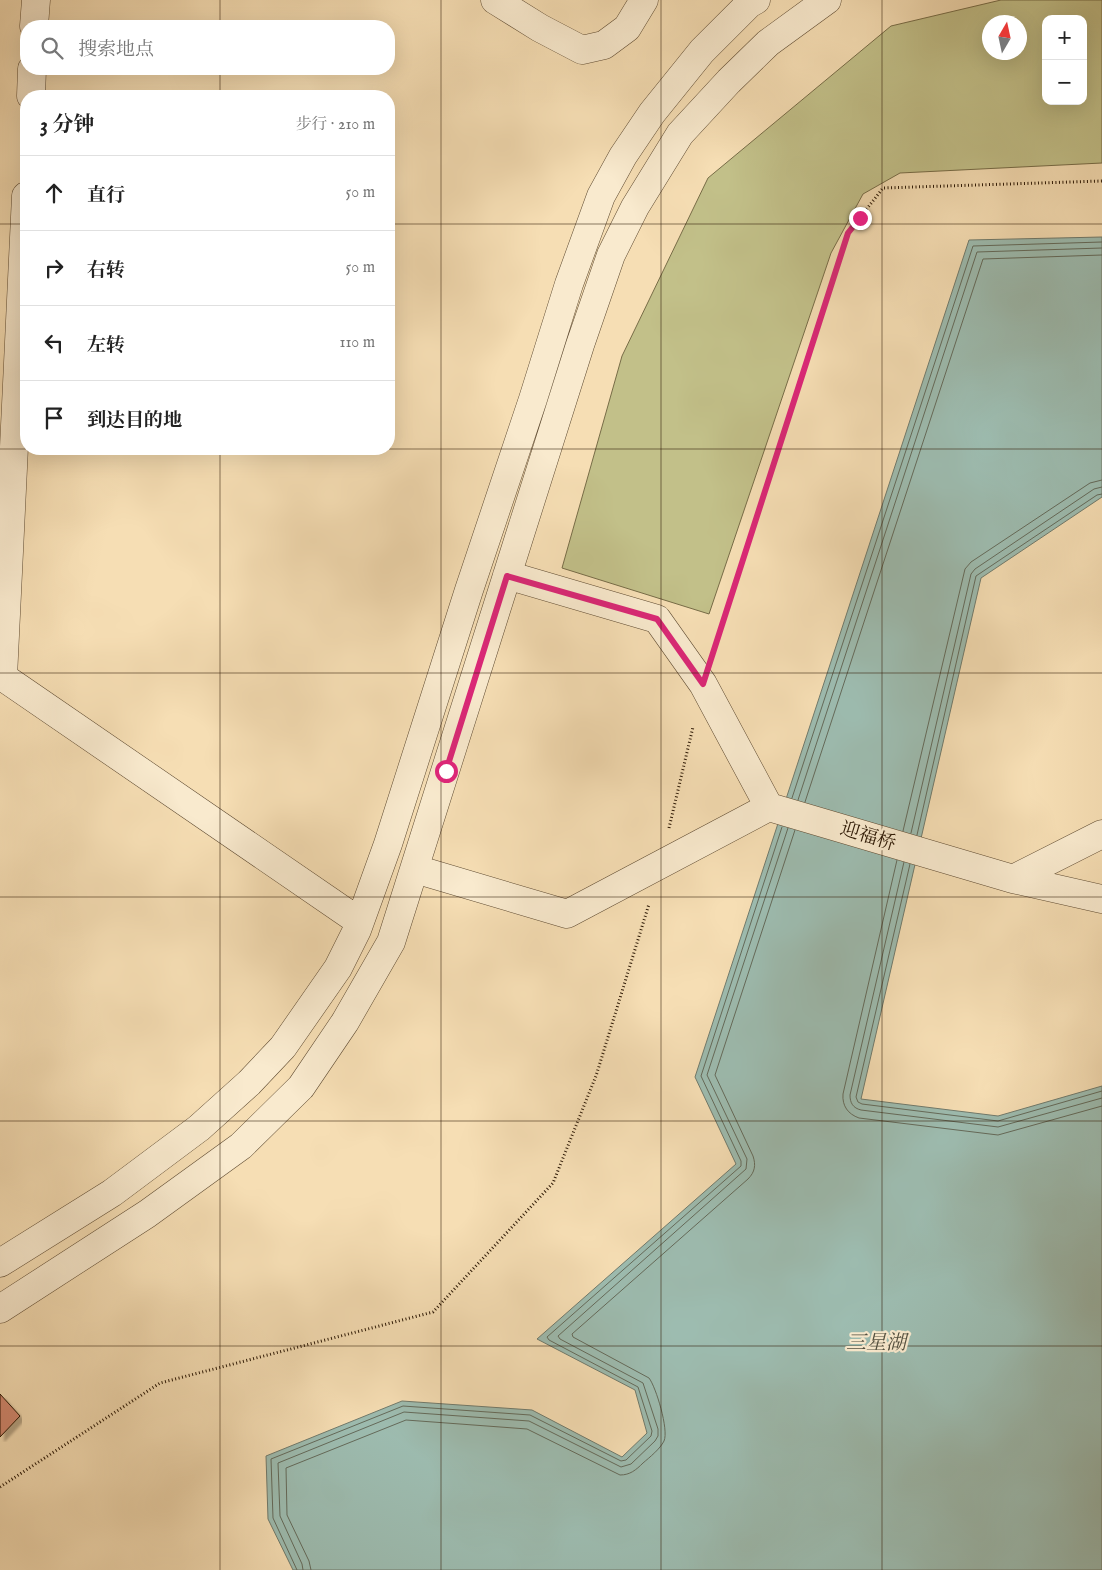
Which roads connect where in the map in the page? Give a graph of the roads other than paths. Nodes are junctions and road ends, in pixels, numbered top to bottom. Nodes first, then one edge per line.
1 (36, 0) edge
2 (495, 0) edge
3 (644, 0) edge
4 (756, 0) edge
5 (828, 0) edge
6 (34, 20) edge
7 (32, 75) edge
8 (31, 90) edge
9 (20, 316) edge
10 (507, 576) junction
11 (2, 677) edge
12 (769, 807) junction
13 (1102, 834) edge
14 (414, 869) junction
15 (1012, 879) junction
16 (1102, 899) edge
17 (360, 922) junction
18 (0, 1263) edge
19 (0, 1309) edge

1 - 6 street
2 - 3 street
4 - 17 street
5 - 10 street
7 - 8 street
9 - 11 street
10 - 12 street
10 - 14 street
11 - 17 street
12 - 14 street
12 - 15 street, 迎福桥
13 - 15 street
14 - 19 street
15 - 16 street, 迎福桥
17 - 18 street

